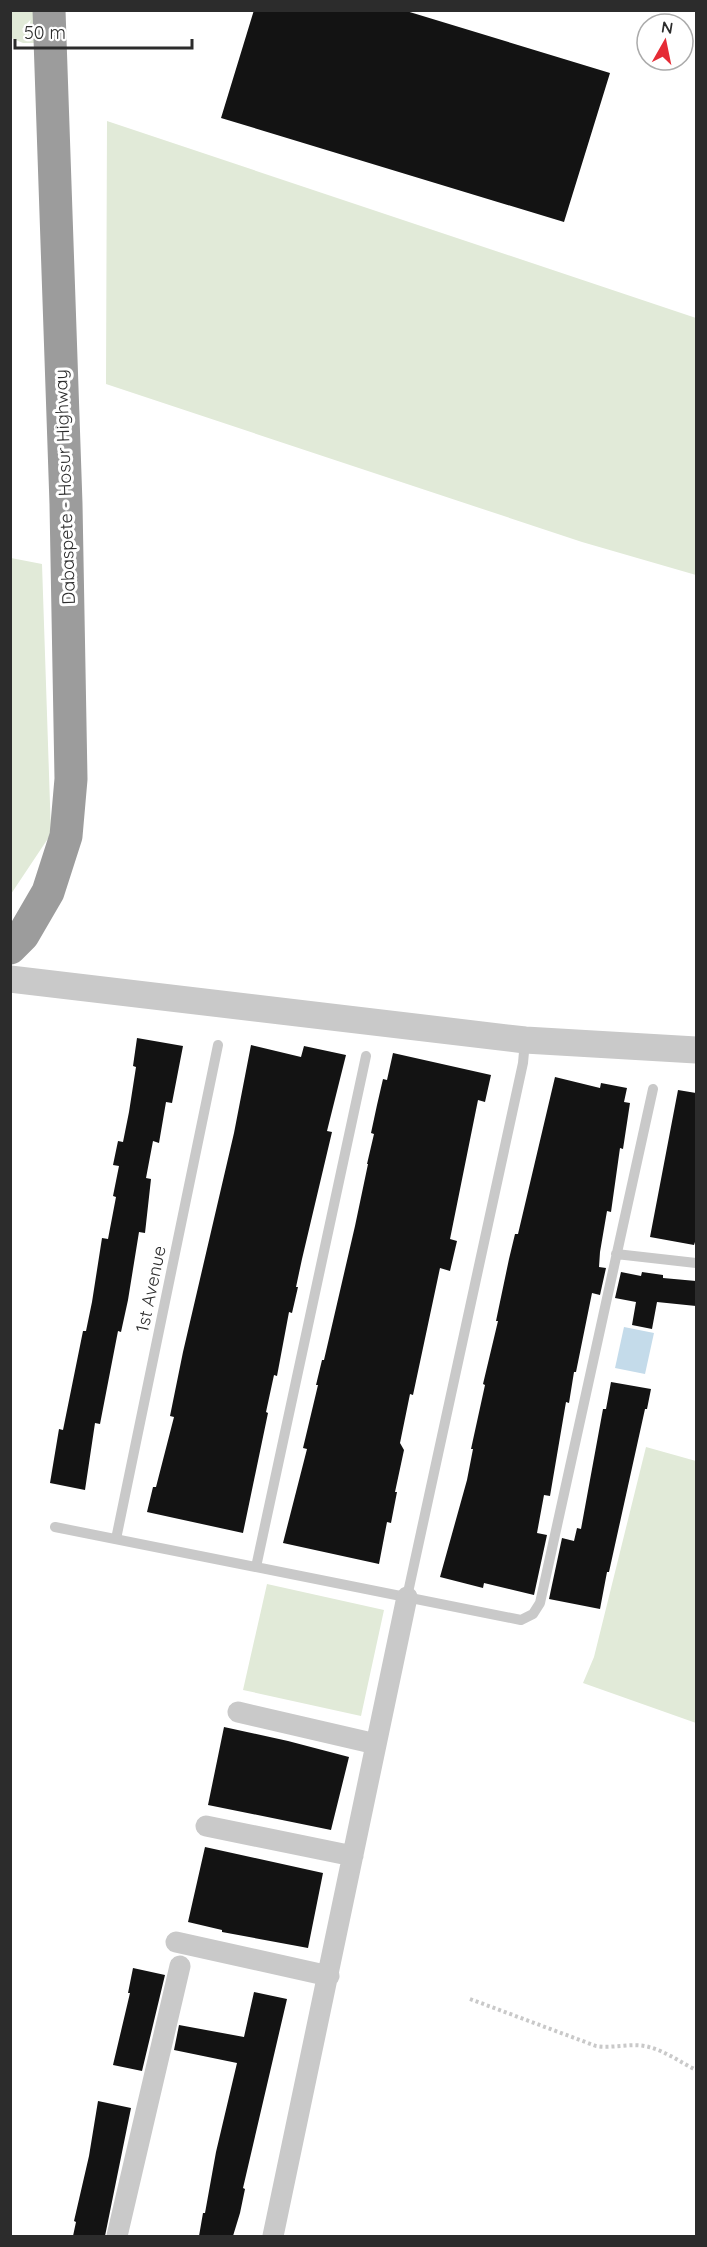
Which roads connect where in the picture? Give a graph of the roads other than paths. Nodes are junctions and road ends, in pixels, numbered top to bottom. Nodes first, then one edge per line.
1 (49, 10) edge
2 (10, 948) edge
3 (10, 980) edge
4 (525, 1040) junction
5 (218, 1045) dead end
6 (696, 1050) edge
7 (366, 1056) dead end
8 (653, 1089) dead end
9 (616, 1254) junction
10 (696, 1263) edge
11 (55, 1527) dead end
12 (116, 1539) junction
13 (256, 1567) junction
14 (407, 1597) junction
15 (238, 1712) dead end
16 (376, 1744) junction
17 (206, 1826) dead end
18 (353, 1856) junction
19 (176, 1942) dead end
20 (180, 1966) dead end
21 (328, 1976) junction
22 (117, 2236) edge
23 (273, 2236) edge

1 - 2 highway, Dabaspete - Hosur Highway
3 - 4 street
4 - 6 street
4 - 14 lane
5 - 12 lane, 1st Avenue
7 - 13 lane
8 - 9 lane
9 - 10 lane
9 - 14 lane
11 - 12 lane
12 - 13 lane
13 - 14 lane
14 - 16 street
15 - 16 street
16 - 18 street
17 - 18 street
18 - 21 street
19 - 21 street
20 - 22 street
21 - 23 street

